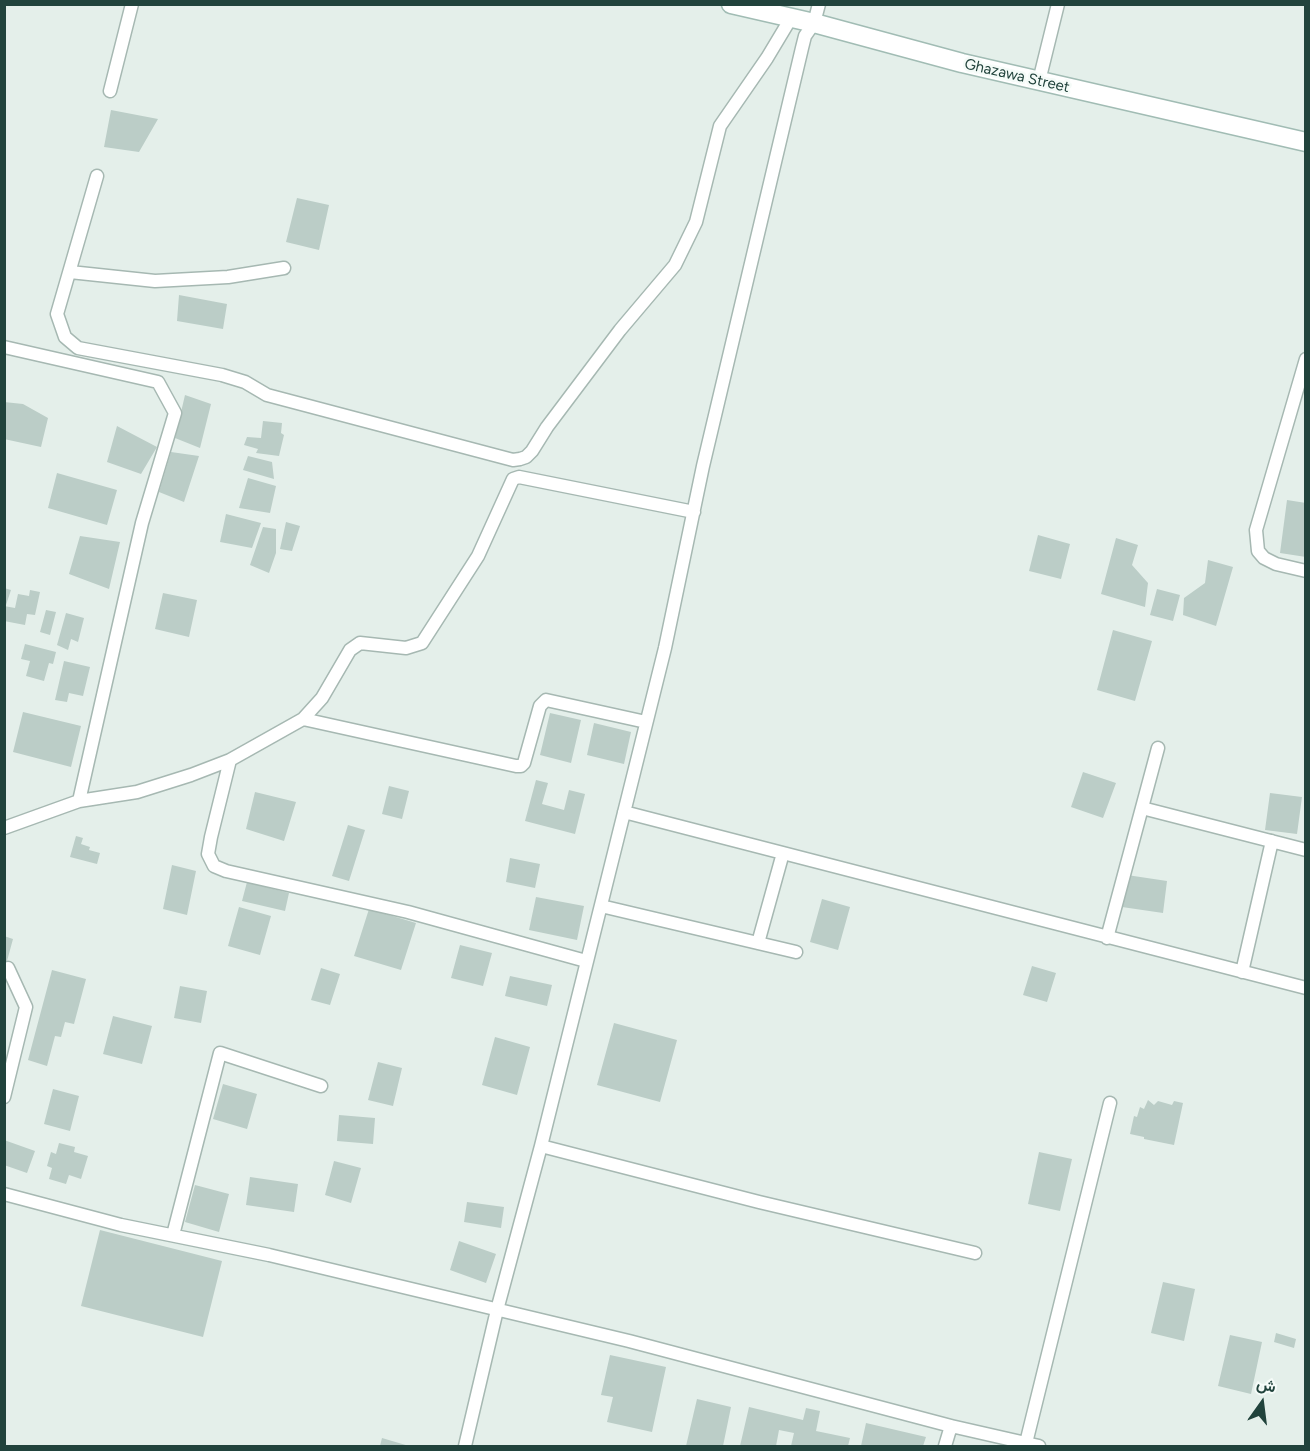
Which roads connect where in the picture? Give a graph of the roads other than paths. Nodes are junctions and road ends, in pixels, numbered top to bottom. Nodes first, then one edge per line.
1 (132, 4) edge
2 (731, 4) edge
3 (819, 4) edge
4 (1058, 4) edge
5 (791, 18) junction
6 (814, 23) junction
7 (1039, 81) junction
8 (110, 91) dead end
9 (1305, 142) edge
10 (97, 176) dead end
11 (284, 268) dead end
12 (70, 272) junction
13 (4, 347) edge
14 (1305, 359) edge
15 (694, 512) junction
16 (1305, 571) edge
17 (303, 719) junction
18 (646, 722) junction
19 (1158, 748) dead end
20 (230, 760) junction
21 (79, 801) junction
22 (1142, 808) junction
23 (624, 812) junction
24 (4, 828) edge
25 (1272, 841) junction
26 (1305, 850) edge
27 (783, 853) junction
28 (601, 906) junction
29 (1107, 938) junction
30 (758, 943) junction
31 (796, 952) dead end
32 (586, 961) junction
33 (8, 968) dead end
34 (1242, 972) junction
35 (1305, 988) edge
36 (321, 1086) dead end
37 (4, 1097) edge
38 (1110, 1103) dead end
39 (541, 1146) junction
40 (4, 1194) edge
41 (173, 1236) junction
42 (975, 1253) dead end
43 (497, 1310) junction
44 (951, 1426) junction
45 (1026, 1443) junction
46 (465, 1446) edge
47 (945, 1446) edge
48 (1039, 1446) edge

1 - 8 street
2 - 5 main road, Ghazawa Street
3 - 6 street
4 - 7 street
5 - 6 main road, Ghazawa Street
5 - 12 street
6 - 7 main road, Ghazawa Street
6 - 15 street
7 - 9 main road, Ghazawa Street
10 - 12 street
11 - 12 street
13 - 21 street
14 - 16 street
15 - 17 street
15 - 18 street
17 - 18 street
17 - 20 street
18 - 23 street
19 - 22 street
20 - 21 street
20 - 32 street
21 - 24 street
22 - 25 street
22 - 29 street
23 - 27 street
23 - 28 street
25 - 26 street
25 - 34 street
27 - 29 street
27 - 30 street
28 - 30 street
28 - 32 street
29 - 34 street
30 - 31 street
32 - 39 street
33 - 37 street
34 - 35 street
36 - 41 street
38 - 45 street
39 - 42 street
39 - 43 street
40 - 41 street
41 - 43 street
43 - 44 street
43 - 46 street
44 - 45 street
44 - 47 street
45 - 48 street

